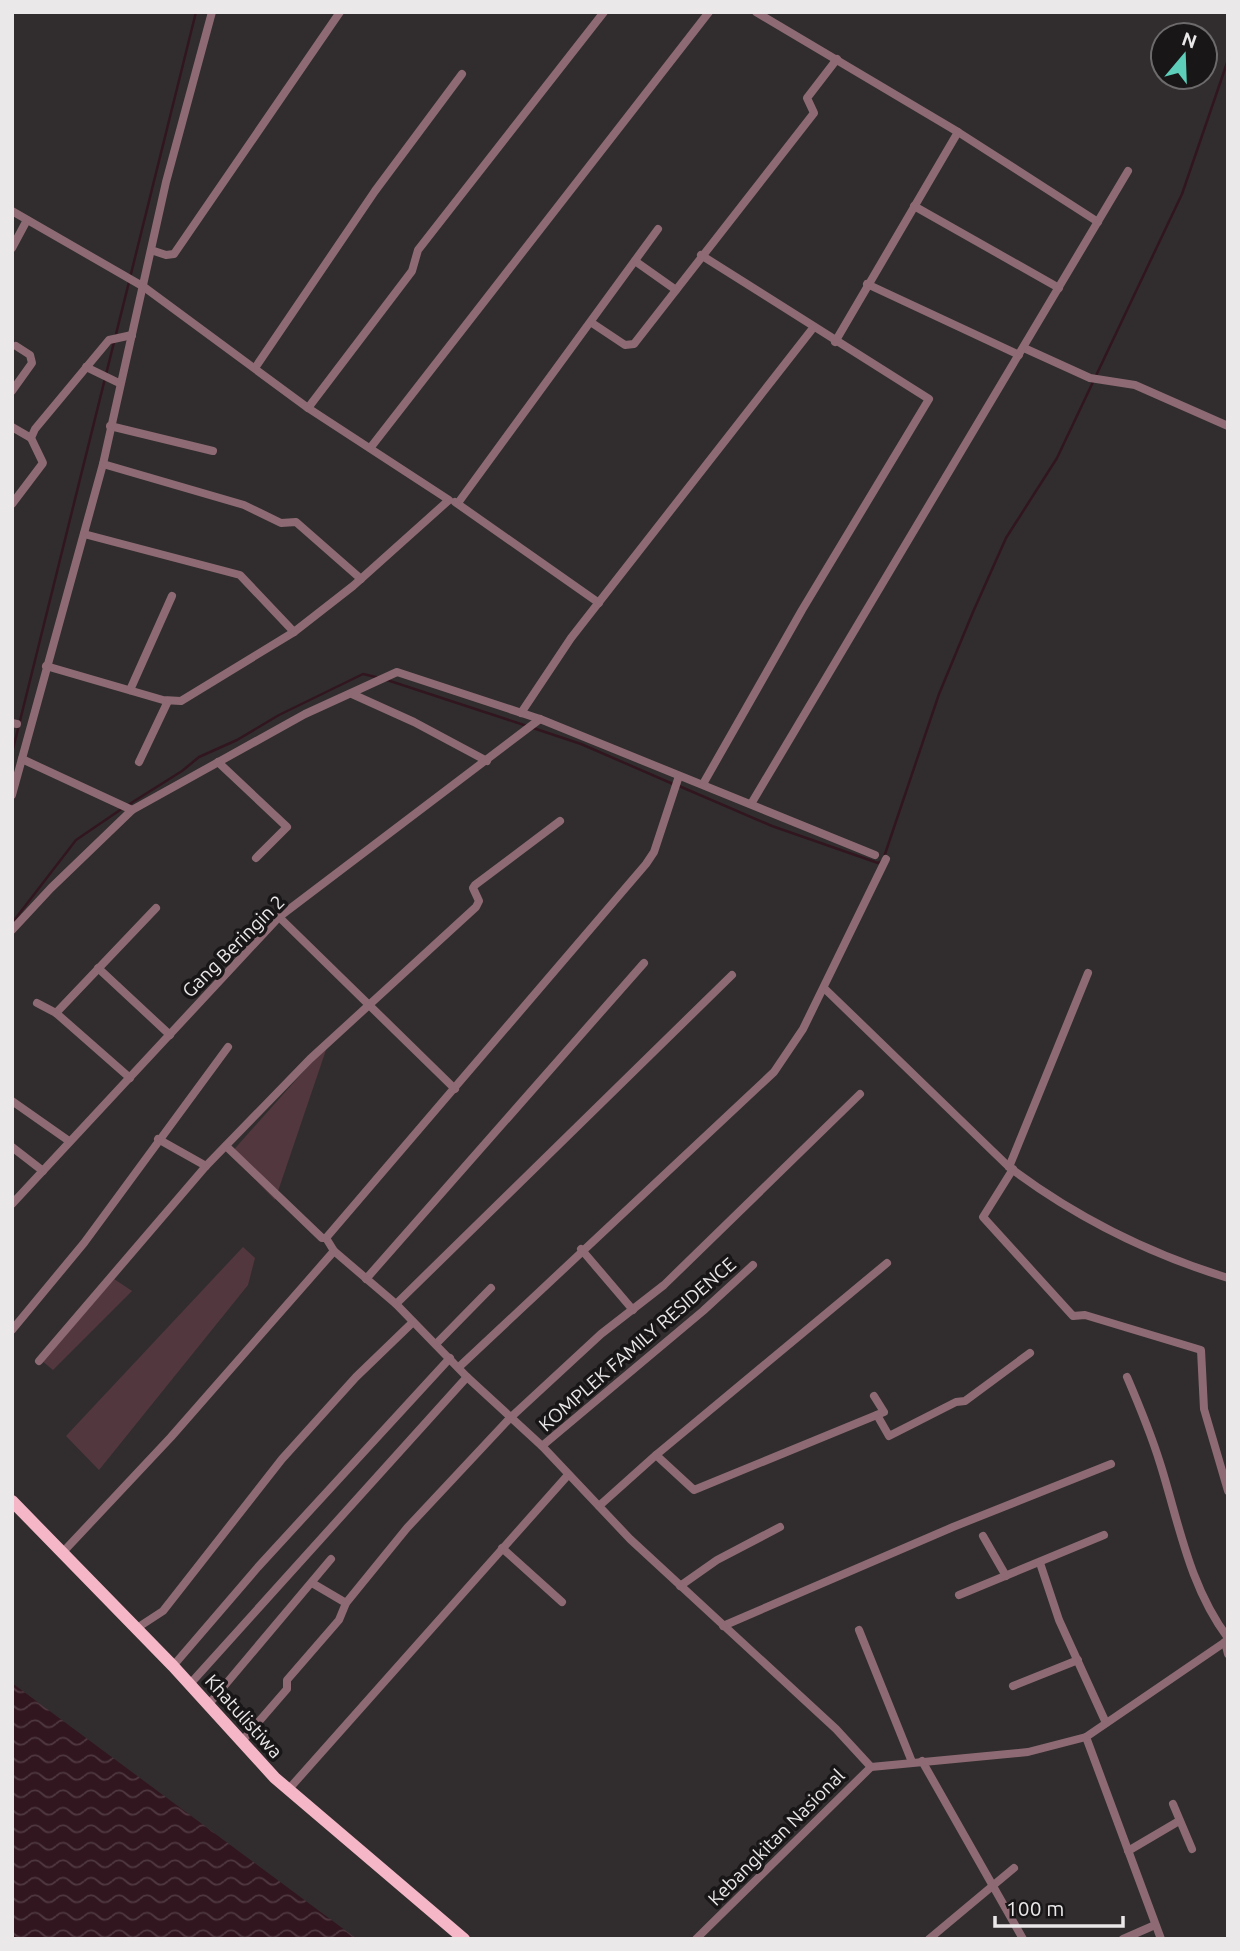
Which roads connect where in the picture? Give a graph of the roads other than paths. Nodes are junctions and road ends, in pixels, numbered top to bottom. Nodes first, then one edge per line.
1 (212, 12) edge
2 (340, 12) edge
3 (604, 12) edge
4 (709, 12) edge
5 (756, 12) edge
6 (837, 59) junction
7 (462, 74) dead end
8 (958, 132) junction
9 (1128, 171) dead end
10 (914, 205) junction
11 (12, 211) edge
12 (27, 220) junction
13 (1098, 222) junction
14 (658, 229) dead end
15 (12, 248) edge
16 (150, 250) junction
17 (701, 256) junction
18 (635, 261) junction
19 (867, 285) junction
20 (144, 288) junction
21 (1059, 288) junction
22 (676, 290) junction
23 (592, 323) junction
24 (813, 328) junction
25 (132, 335) junction
26 (835, 342) junction
27 (16, 346) dead end
28 (1021, 351) junction
29 (86, 367) junction
30 (255, 368) junction
31 (119, 383) junction
32 (12, 391) edge
33 (308, 408) junction
34 (110, 426) junction
35 (1228, 426) edge
36 (12, 427) edge
37 (30, 439) junction
38 (371, 447) junction
39 (213, 451) dead end
40 (103, 464) junction
41 (453, 501) junction
42 (12, 504) edge
43 (84, 534) junction
44 (361, 579) junction
45 (172, 596) dead end
46 (599, 603) junction
47 (294, 632) junction
48 (47, 666) junction
49 (130, 690) junction
50 (352, 694) junction
51 (168, 701) junction
52 (521, 713) junction
53 (538, 722) junction
54 (22, 759) junction
55 (487, 761) junction
56 (139, 762) dead end
57 (218, 762) junction
58 (678, 778) junction
59 (703, 784) junction
60 (12, 795) edge
61 (751, 804) junction
62 (130, 810) junction
63 (560, 821) dead end
64 (875, 855) dead end
65 (256, 858) dead end
66 (886, 859) dead end
67 (156, 908) dead end
68 (279, 917) junction
69 (12, 930) edge
70 (644, 963) dead end
71 (98, 968) junction
72 (1088, 973) dead end
73 (732, 975) dead end
74 (824, 988) junction
75 (37, 1003) dead end
76 (368, 1005) junction
77 (56, 1013) junction
78 (170, 1035) junction
79 (229, 1047) dead end
80 (130, 1078) junction
81 (455, 1089) junction
82 (860, 1094) dead end
83 (12, 1101) edge
84 (158, 1139) junction
85 (69, 1142) junction
86 (226, 1146) junction
87 (12, 1147) edge
88 (206, 1166) junction
89 (1011, 1168) junction
90 (43, 1171) junction
91 (12, 1204) edge
92 (326, 1238) junction
93 (581, 1249) junction
94 (334, 1251) junction
95 (887, 1264) dead end
96 (752, 1265) dead end
97 (1228, 1278) edge
98 (366, 1279) junction
99 (491, 1288) dead end
100 (396, 1304) junction
101 (633, 1310) junction
102 (414, 1322) junction
103 (12, 1329) edge
104 (436, 1344) junction
105 (1030, 1353) dead end
106 (450, 1358) junction
107 (38, 1361) dead end
108 (459, 1367) junction
109 (467, 1377) junction
110 (1127, 1377) dead end
111 (874, 1396) dead end
112 (877, 1415) junction
113 (510, 1418) junction
114 (542, 1446) junction
115 (656, 1455) junction
116 (1111, 1464) dead end
117 (568, 1475) junction
118 (1228, 1491) edge
119 (12, 1501) edge
120 (599, 1506) junction
121 (780, 1527) dead end
122 (1104, 1535) dead end
123 (983, 1536) dead end
124 (502, 1548) junction
125 (63, 1552) junction
126 (331, 1559) dead end
127 (1040, 1563) junction
128 (1006, 1576) junction
129 (312, 1583) junction
130 (680, 1586) junction
131 (959, 1595) dead end
132 (562, 1602) dead end
133 (345, 1603) junction
134 (723, 1626) junction
135 (137, 1629) junction
136 (859, 1630) dead end
137 (1227, 1640) edge
138 (1228, 1654) edge
139 (1078, 1660) junction
140 (173, 1666) junction
141 (190, 1684) junction
142 (1013, 1686) dead end
143 (209, 1704) junction
144 (1106, 1723) junction
145 (1086, 1737) junction
146 (242, 1741) junction
147 (922, 1761) junction
148 (912, 1762) junction
149 (871, 1768) junction
150 (288, 1790) junction
151 (1173, 1804) dead end
152 (1178, 1821) junction
153 (1192, 1849) dead end
154 (1128, 1851) junction
155 (1014, 1868) dead end
156 (993, 1884) junction
157 (1155, 1925) junction
158 (464, 1939) edge
159 (696, 1939) edge
160 (929, 1939) edge
161 (1023, 1939) edge
162 (1123, 1939) edge
163 (1161, 1939) edge

1 - 16 street
2 - 16 street
3 - 33 street
4 - 38 street
5 - 6 street
6 - 8 street
6 - 17 street
7 - 30 street
8 - 10 street
8 - 13 street
9 - 13 street
10 - 19 street
10 - 21 street
11 - 12 street
12 - 15 street
12 - 20 street
13 - 21 street
14 - 18 street
16 - 20 street
17 - 22 street
17 - 24 street
18 - 22 street
18 - 23 street
19 - 26 street
19 - 28 street
20 - 25 street
20 - 30 street
21 - 28 street
22 - 23 street
23 - 41 street
24 - 26 street
24 - 46 street
25 - 29 street
25 - 31 street
26 - 59 street
27 - 32 street
28 - 35 street
28 - 61 street
29 - 31 street
29 - 37 street
30 - 33 street
31 - 34 street
33 - 38 street
34 - 39 street
34 - 40 street
36 - 37 street
37 - 42 street
38 - 41 street
40 - 43 street
40 - 44 street
41 - 44 street
41 - 46 street
43 - 47 street
43 - 48 street
44 - 47 street
45 - 49 street
46 - 52 street
47 - 51 street
48 - 49 street
48 - 54 street
49 - 51 street
50 - 52 street
50 - 55 street
50 - 57 street
51 - 56 street
52 - 53 street
53 - 55 street, Gang Beringin 2
53 - 58 street
54 - 60 street
54 - 62 street
55 - 68 street, Gang Beringin 2
57 - 62 street
57 - 65 street
58 - 59 street
58 - 81 street
59 - 61 street
61 - 64 street
62 - 69 street
63 - 76 street
66 - 74 street
67 - 71 street
68 - 76 street
68 - 78 street, Gang Beringin 2
70 - 98 street
71 - 77 street
71 - 78 street
72 - 89 street
73 - 100 street
74 - 89 street
74 - 93 street
75 - 77 street
76 - 81 street
76 - 86 street
77 - 80 street
78 - 80 street, Gang Beringin 2
79 - 84 street
80 - 85 street, Gang Beringin 2
81 - 92 street
82 - 101 street
83 - 85 street
84 - 88 street
84 - 103 street
85 - 90 street, Gang Beringin 2
86 - 88 street
86 - 92 street
87 - 90 street
88 - 107 street
89 - 97 street
89 - 118 street
90 - 91 street, Gang Beringin 2
92 - 94 street
93 - 101 street
93 - 108 street
94 - 98 street
94 - 125 street
95 - 115 street
96 - 114 street, KOMPLEK FAMILY RESIDENCE
98 - 100 street
99 - 104 street
100 - 102 street
101 - 113 street
102 - 104 street
102 - 135 street
104 - 106 street
105 - 112 street
106 - 108 street
106 - 140 street
108 - 109 street
109 - 113 street
109 - 141 street
110 - 137 street
111 - 112 street
112 - 115 street
113 - 114 street
113 - 133 street
114 - 117 street
115 - 120 street
116 - 134 street
117 - 120 street
117 - 124 street
119 - 125 highway, Khatulistiwa
120 - 130 street
121 - 130 street
122 - 127 street
123 - 128 street
124 - 132 street
124 - 150 street
125 - 135 highway, Khatulistiwa
126 - 129 street
127 - 128 street
127 - 139 street
128 - 131 street
129 - 133 street
129 - 143 street
130 - 134 street
133 - 146 street
134 - 149 street
135 - 140 highway, Khatulistiwa
136 - 148 street
137 - 138 street
137 - 144 street, Kebangkitan Nasional
139 - 142 street
139 - 144 street
140 - 141 highway, Khatulistiwa
141 - 143 highway, Khatulistiwa
143 - 146 highway, Khatulistiwa
144 - 145 street, Kebangkitan Nasional
145 - 147 street, Kebangkitan Nasional
145 - 154 street
146 - 150 highway, Khatulistiwa
147 - 148 street, Kebangkitan Nasional
147 - 156 street
148 - 149 street, Kebangkitan Nasional
149 - 159 street, Kebangkitan Nasional
150 - 158 highway, Khatulistiwa
151 - 152 street
152 - 153 street
152 - 154 street
154 - 157 street
155 - 156 street
156 - 160 street
156 - 161 street
157 - 162 street
157 - 163 street

